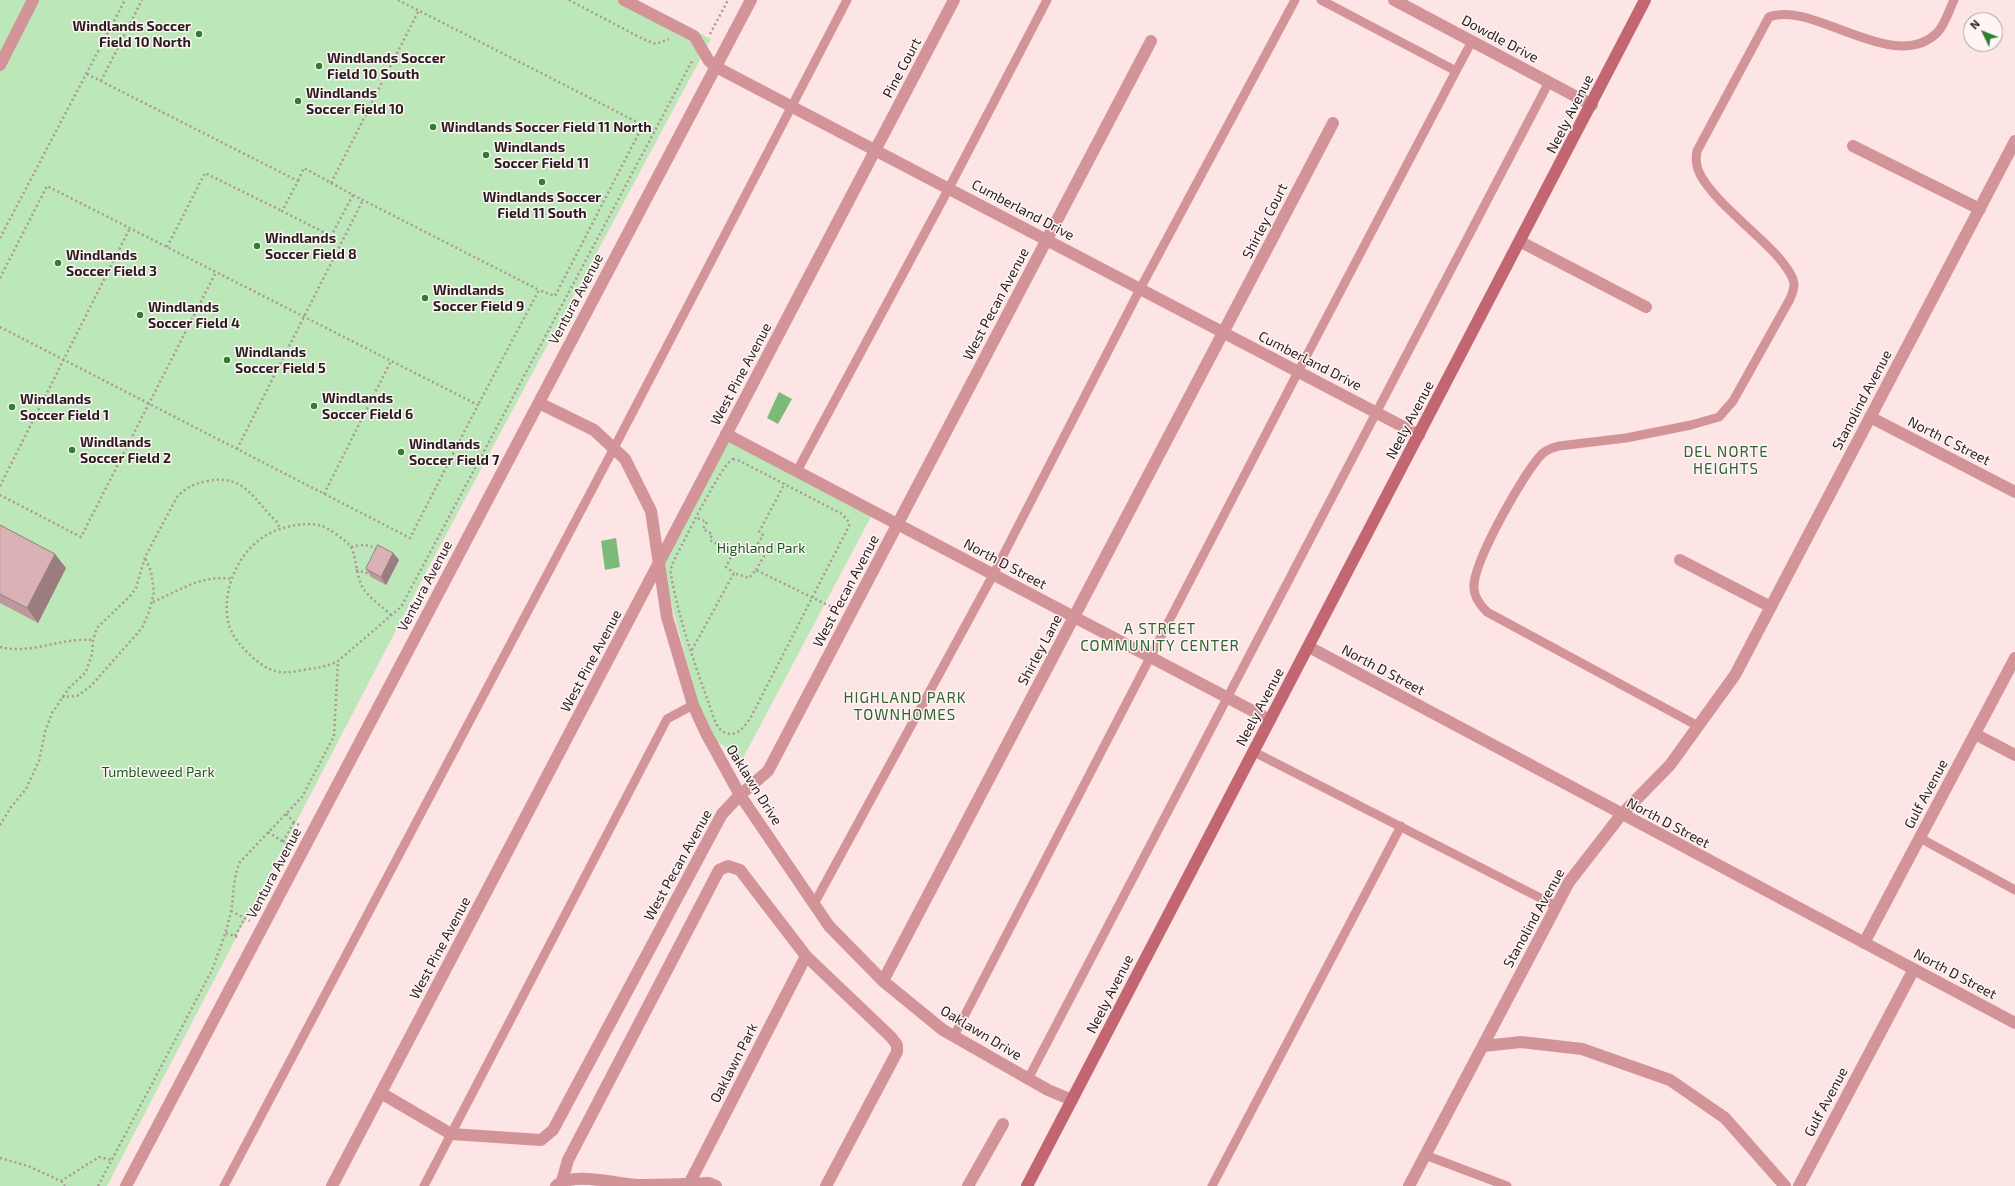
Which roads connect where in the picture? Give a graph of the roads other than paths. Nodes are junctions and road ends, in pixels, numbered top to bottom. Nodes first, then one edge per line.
1 (33, 0) edge
2 (624, 0) edge
3 (751, 0) edge
4 (847, 0) edge
5 (954, 0) edge
6 (1047, 0) edge
7 (1295, 0) edge
8 (1321, 0) edge
9 (1645, 0) edge
10 (1954, 0) edge
11 (1401, 2) edge
12 (1780, 7) dead end
13 (1880, 33) dead end
14 (1472, 41) junction
15 (1151, 42) dead end
16 (0, 65) edge
17 (716, 67) junction
18 (1456, 71) junction
19 (1549, 82) junction
20 (1592, 105) junction
21 (792, 106) junction
22 (1333, 123) dead end
23 (2015, 140) edge
24 (1853, 146) dead end
25 (876, 150) junction
26 (949, 188) junction
27 (1980, 208) junction
28 (1047, 240) junction
29 (1520, 242) junction
30 (1140, 289) junction
31 (1646, 307) dead end
32 (1224, 333) junction
33 (1298, 372) junction
34 (539, 403) junction
35 (1377, 413) junction
36 (1870, 417) junction
37 (726, 434) junction
38 (1419, 435) junction
39 (614, 448) junction
40 (795, 470) junction
41 (2015, 492) edge
42 (898, 524) junction
43 (1680, 560) dead end
44 (660, 562) junction
45 (993, 575) junction
46 (1771, 607) junction
47 (1074, 618) junction
48 (1309, 647) junction
49 (1150, 657) junction
50 (2015, 658) edge
51 (1227, 697) junction
52 (693, 705) junction
53 (1270, 720) junction
54 (1698, 726) junction
55 (1975, 734) junction
56 (1254, 752) junction
57 (2015, 755) edge
58 (740, 795) junction
59 (1621, 815) junction
60 (1402, 826) junction
61 (1920, 838) junction
62 (2015, 890) edge
63 (814, 904) junction
64 (1556, 906) junction
65 (1864, 943) junction
66 (806, 956) junction
67 (1914, 969) junction
68 (883, 981) junction
69 (2015, 1023) edge
70 (954, 1036) junction
71 (1483, 1046) junction
72 (1028, 1078) junction
73 (381, 1094) junction
74 (1072, 1100) junction
75 (1003, 1124) dead end
76 (452, 1134) junction
77 (1425, 1155) junction
78 (559, 1184) edge
79 (687, 1185) edge
80 (126, 1186) edge
81 (224, 1186) edge
82 (332, 1186) edge
83 (424, 1186) edge
84 (716, 1186) edge
85 (826, 1186) edge
86 (968, 1186) edge
87 (1027, 1186) edge
88 (1212, 1186) edge
89 (1409, 1186) edge
90 (1507, 1186) edge
91 (1785, 1186) edge
92 (1798, 1186) edge

1 - 16 street
2 - 17 street, Cumberland Drive
3 - 17 street, Ventura Avenue
4 - 21 lane
5 - 25 street, Pine Court
6 - 26 lane
7 - 30 lane
8 - 18 lane
9 - 20 street, Neely Avenue
10 - 13 lane
11 - 14 street, Dowdle Drive
12 - 54 lane
14 - 18 lane
14 - 19 street, Dowdle Drive
15 - 28 street, West Pecan Avenue
17 - 21 street, Cumberland Drive
17 - 34 street, Ventura Avenue
18 - 33 lane
19 - 20 street, Dowdle Drive
19 - 35 lane
20 - 29 street, Neely Avenue
21 - 25 street, Cumberland Drive
21 - 39 lane
22 - 32 street, Shirley Court
23 - 27 street, Stanolind Avenue
24 - 27 street
25 - 26 street, Cumberland Drive
25 - 37 street, West Pine Avenue
26 - 28 street, Cumberland Drive
26 - 40 lane
27 - 36 street, Stanolind Avenue
28 - 30 street, Cumberland Drive
28 - 42 street, West Pecan Avenue
29 - 31 street
29 - 38 street, Neely Avenue
30 - 32 street, Cumberland Drive
30 - 45 lane
32 - 33 street, Cumberland Drive
32 - 47 street, Shirley Lane
33 - 35 street, Cumberland Drive
33 - 49 lane
34 - 39 street, Oaklawn Drive
34 - 80 street, Ventura Avenue
35 - 38 street, Cumberland Drive
35 - 51 lane
36 - 41 street, North C Street
36 - 46 street, Stanolind Avenue
37 - 40 street, North D Street
37 - 44 street, West Pine Avenue
38 - 48 street, Neely Avenue
39 - 44 street, Oaklawn Drive
39 - 81 lane
40 - 42 street, North D Street
42 - 45 street, North D Street
42 - 58 street, West Pecan Avenue
43 - 46 street
44 - 52 street, Oaklawn Drive
44 - 73 street, West Pine Avenue
45 - 47 street, North D Street
45 - 63 lane
46 - 54 street, Stanolind Avenue
47 - 49 street, North D Street
47 - 68 street, Shirley Lane
48 - 53 street, Neely Avenue
48 - 59 street, North D Street
49 - 51 street, North D Street
49 - 70 lane
50 - 55 street, Gulf Avenue
51 - 53 street, North D Street
51 - 72 lane
52 - 58 street, Oaklawn Drive
52 - 76 lane
53 - 56 street, Neely Avenue
54 - 59 street, Stanolind Avenue
55 - 57 street
55 - 61 street, Gulf Avenue
56 - 60 lane
56 - 74 street, Neely Avenue
58 - 63 street, Oaklawn Drive
58 - 76 street, West Pecan Avenue
59 - 64 street, Stanolind Avenue
59 - 65 street, North D Street
60 - 64 lane
60 - 88 lane
61 - 62 lane
61 - 65 street, Gulf Avenue
63 - 68 street, Oaklawn Drive
64 - 71 street, Stanolind Avenue
65 - 67 street, North D Street
66 - 78 street
66 - 79 street, Oaklawn Park
66 - 85 street
67 - 69 street, North D Street
67 - 92 street, Gulf Avenue
68 - 70 street, Oaklawn Drive
70 - 72 street, Oaklawn Drive
71 - 77 street, Stanolind Avenue
71 - 91 street
72 - 74 street, Oaklawn Drive
73 - 76 street
73 - 82 street, West Pine Avenue
74 - 87 street, Neely Avenue
75 - 86 street
76 - 83 lane
77 - 89 street, Stanolind Avenue
77 - 90 lane
78 - 79 street
79 - 84 street

